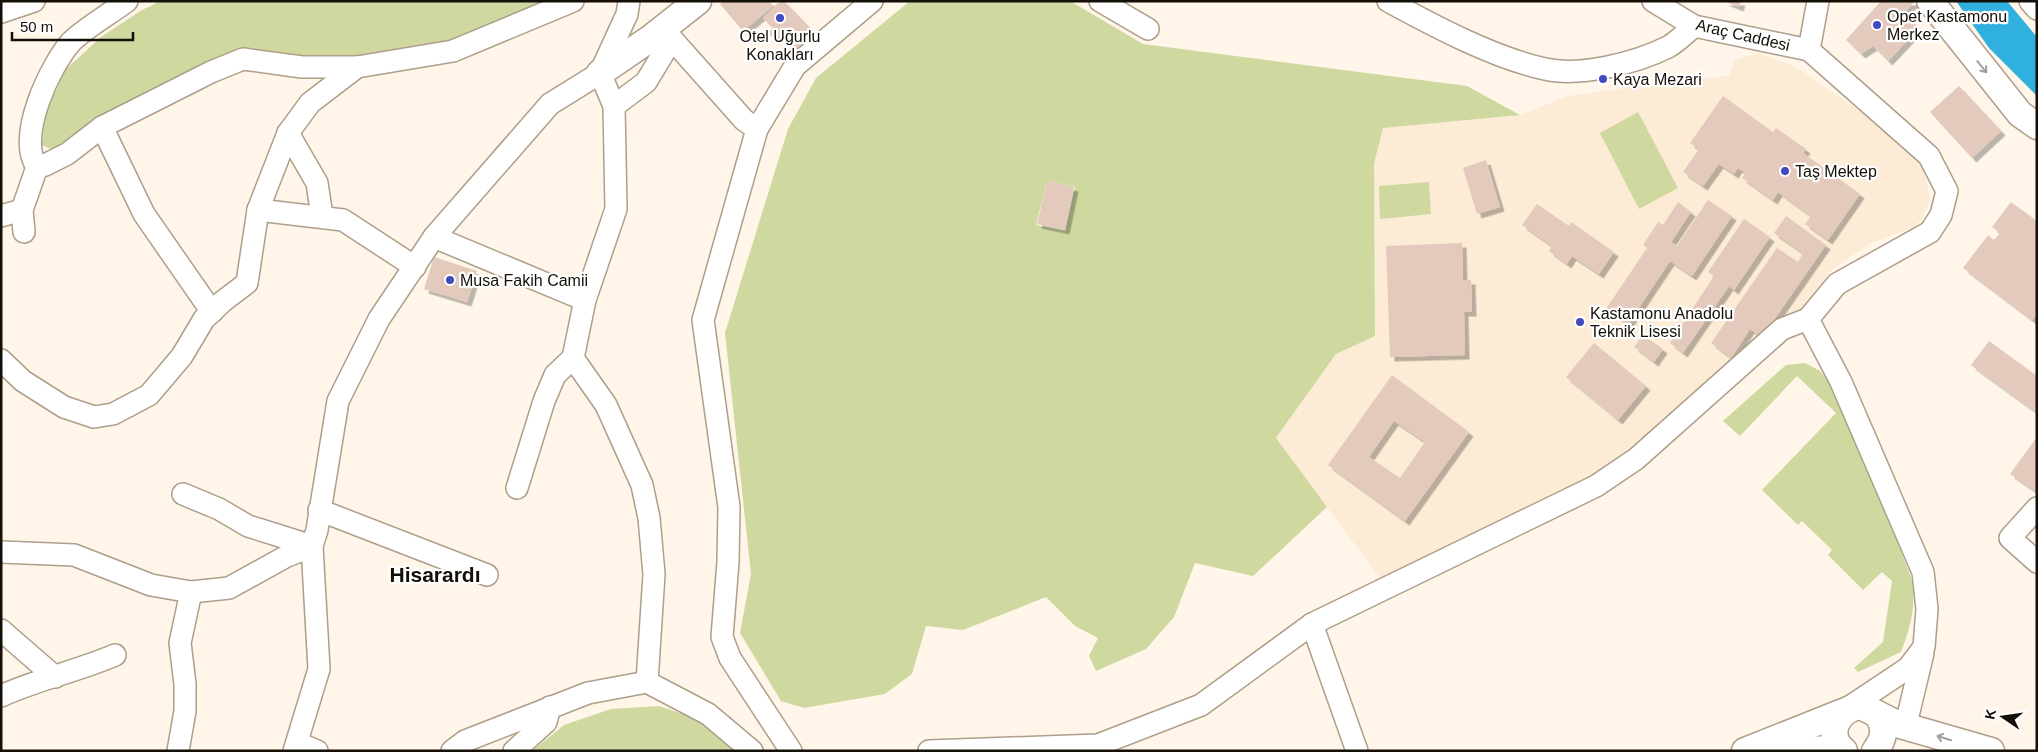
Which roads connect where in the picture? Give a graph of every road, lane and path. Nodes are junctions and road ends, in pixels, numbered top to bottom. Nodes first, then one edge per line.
1 (34, 1) edge
2 (127, 1) edge
3 (573, 1) edge
4 (630, 1) edge
5 (698, 1) edge
6 (872, 1) edge
7 (1100, 1) edge
8 (1388, 1) edge
9 (1652, 1) edge
10 (1818, 1) edge
11 (1930, 1) edge
12 (2030, 1) edge
13 (2037, 9) edge
14 (1, 12) edge
15 (1694, 26) junction
16 (1148, 29) dead end
17 (667, 34) junction
18 (1808, 50) junction
19 (357, 67) junction
20 (600, 73) junction
21 (614, 106) junction
22 (2037, 126) edge
23 (102, 127) junction
24 (757, 129) junction
25 (288, 133) junction
26 (37, 166) junction
27 (22, 210) junction
28 (258, 210) junction
29 (1, 216) edge
30 (322, 216) junction
31 (24, 232) dead end
32 (434, 237) junction
33 (415, 267) junction
34 (585, 300) junction
35 (212, 312) junction
36 (1808, 319) junction
37 (572, 358) junction
38 (1, 360) edge
39 (517, 488) dead end
40 (183, 494) dead end
41 (2037, 508) edge
42 (319, 510) junction
43 (312, 546) junction
44 (1, 552) edge
45 (2037, 562) edge
46 (487, 575) dead end
47 (191, 592) junction
48 (1312, 624) junction
49 (1, 630) edge
50 (1924, 647) junction
51 (115, 655) dead end
52 (56, 677) junction
53 (647, 682) junction
54 (1, 696) edge
55 (550, 707) junction
56 (1843, 712) junction
57 (1887, 719) junction
58 (296, 747) edge
59 (1843, 750) edge
60 (178, 751) edge
61 (317, 751) edge
62 (452, 751) edge
63 (514, 751) edge
64 (752, 751) edge
65 (792, 751) edge
66 (929, 751) edge
67 (1357, 751) edge
68 (1745, 751) edge
69 (1756, 751) edge
70 (1875, 751) edge
71 (1991, 751) edge

1 - 14 street
2 - 26 street
3 - 19 street
4 - 20 street
5 - 17 main road
6 - 24 street
7 - 16 street
8 - 15 street
9 - 15 street, Araç Caddesi
10 - 18 street
11 -> 22 main road
12 - 13 street
15 - 18 street, Araç Caddesi
17 - 20 main road
17 - 21 street
17 - 24 street
18 - 36 street
19 - 23 street
19 - 25 street
20 - 21 street
20 - 32 street
21 - 34 street
23 - 26 street
23 - 35 street
24 - 65 street
25 - 28 street
25 - 30 street
26 - 27 street
27 - 29 street
27 - 31 street
28 - 30 street
28 - 35 street
30 - 33 street
32 - 33 street
32 - 34 street
33 - 42 street
34 - 37 street
35 - 38 street
36 - 48 street
36 - 50 street
37 - 39 street
37 - 53 street
40 - 43 street
41 - 45 street
42 - 43 street
42 - 46 street
43 - 47 street
43 - 58 street
44 - 47 street
47 - 60 street
48 - 66 street
48 - 67 street
49 - 52 street
50 - 56 street
50 - 57 street
51 - 52 street
52 - 54 street
53 - 55 street
53 - 64 street
55 - 62 street
55 - 63 street
56 - 57 main road
56 - 59 main road
56 - 68 main road
57 - 70 main road
71 -> 57 main road
58 - 61 street
59 - 69 main road

